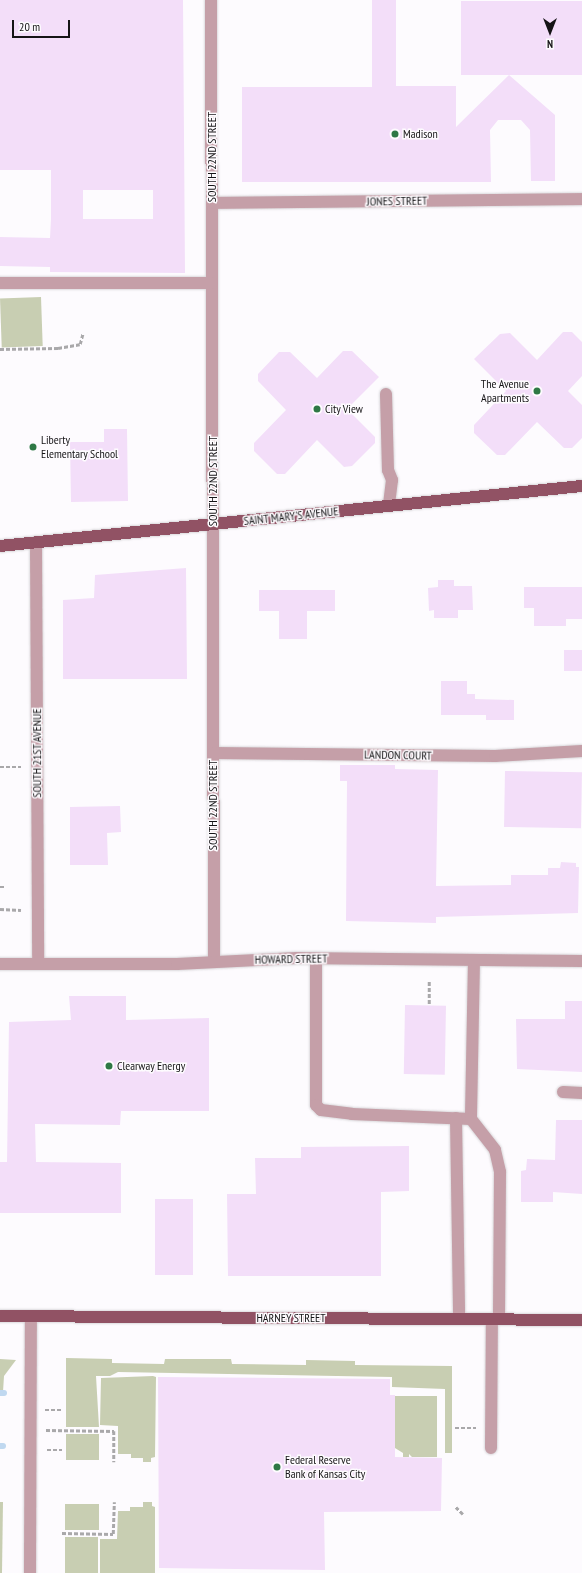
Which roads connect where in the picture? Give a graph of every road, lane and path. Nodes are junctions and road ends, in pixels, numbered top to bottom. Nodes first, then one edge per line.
1 (211, 0) edge
2 (582, 199) edge
3 (212, 203) junction
4 (0, 283) edge
5 (212, 283) junction
6 (83, 333) dead end
7 (0, 349) edge
8 (386, 394) dead end
9 (582, 486) edge
10 (388, 506) junction
11 (213, 523) junction
12 (36, 542) junction
13 (0, 546) edge
14 (582, 750) edge
15 (213, 753) junction
16 (0, 767) edge
17 (21, 767) dead end
18 (0, 887) edge
19 (4, 887) dead end
20 (0, 910) edge
21 (21, 910) dead end
22 (316, 958) junction
23 (474, 960) junction
24 (582, 961) edge
25 (214, 962) junction
26 (0, 964) edge
27 (38, 964) junction
28 (430, 980) dead end
29 (429, 1004) dead end
30 (563, 1092) dead end
31 (582, 1092) edge
32 (456, 1118) junction
33 (471, 1119) junction
34 (0, 1316) edge
35 (31, 1316) junction
36 (459, 1319) junction
37 (495, 1319) junction
38 (582, 1320) edge
39 (454, 1428) dead end
40 (491, 1428) junction
41 (62, 1430) dead end
42 (491, 1448) dead end
43 (114, 1462) dead end
44 (114, 1502) dead end
45 (456, 1507) dead end
46 (463, 1514) dead end
47 (62, 1533) dead end
48 (30, 1573) edge

1 - 3 street, SOUTH 22ND STREET
2 - 3 street, JONES STREET
3 - 5 street, SOUTH 22ND STREET
4 - 5 street
5 - 11 street, SOUTH 22ND STREET
6 - 7 path
8 - 10 street
9 - 10 main road, SAINT MARY'S AVENUE
10 - 11 main road, SAINT MARY'S AVENUE
11 - 12 main road, SAINT MARY'S AVENUE
11 - 15 street, SOUTH 22ND STREET
12 - 13 main road, SAINT MARY'S AVENUE
12 - 27 street, SOUTH 21ST AVENUE
14 - 15 street, LANDON COURT
15 - 25 street, SOUTH 22ND STREET
16 - 17 path
18 - 19 path
20 - 21 path
22 - 23 street, HOWARD STREET
22 - 25 street, HOWARD STREET
22 - 32 street
23 - 24 street, HOWARD STREET
23 - 33 street
25 - 27 street, HOWARD STREET
26 - 27 street, HOWARD STREET
28 - 29 path
30 - 31 street
32 - 33 street
32 - 36 street
33 - 37 street
34 - 35 main road, HARNEY STREET
35 - 36 main road, HARNEY STREET
35 - 48 street
36 - 37 main road, HARNEY STREET
37 - 38 main road, HARNEY STREET
37 - 40 street
39 - 40 path
40 - 42 street
41 - 43 path
44 - 47 path
45 - 46 path

